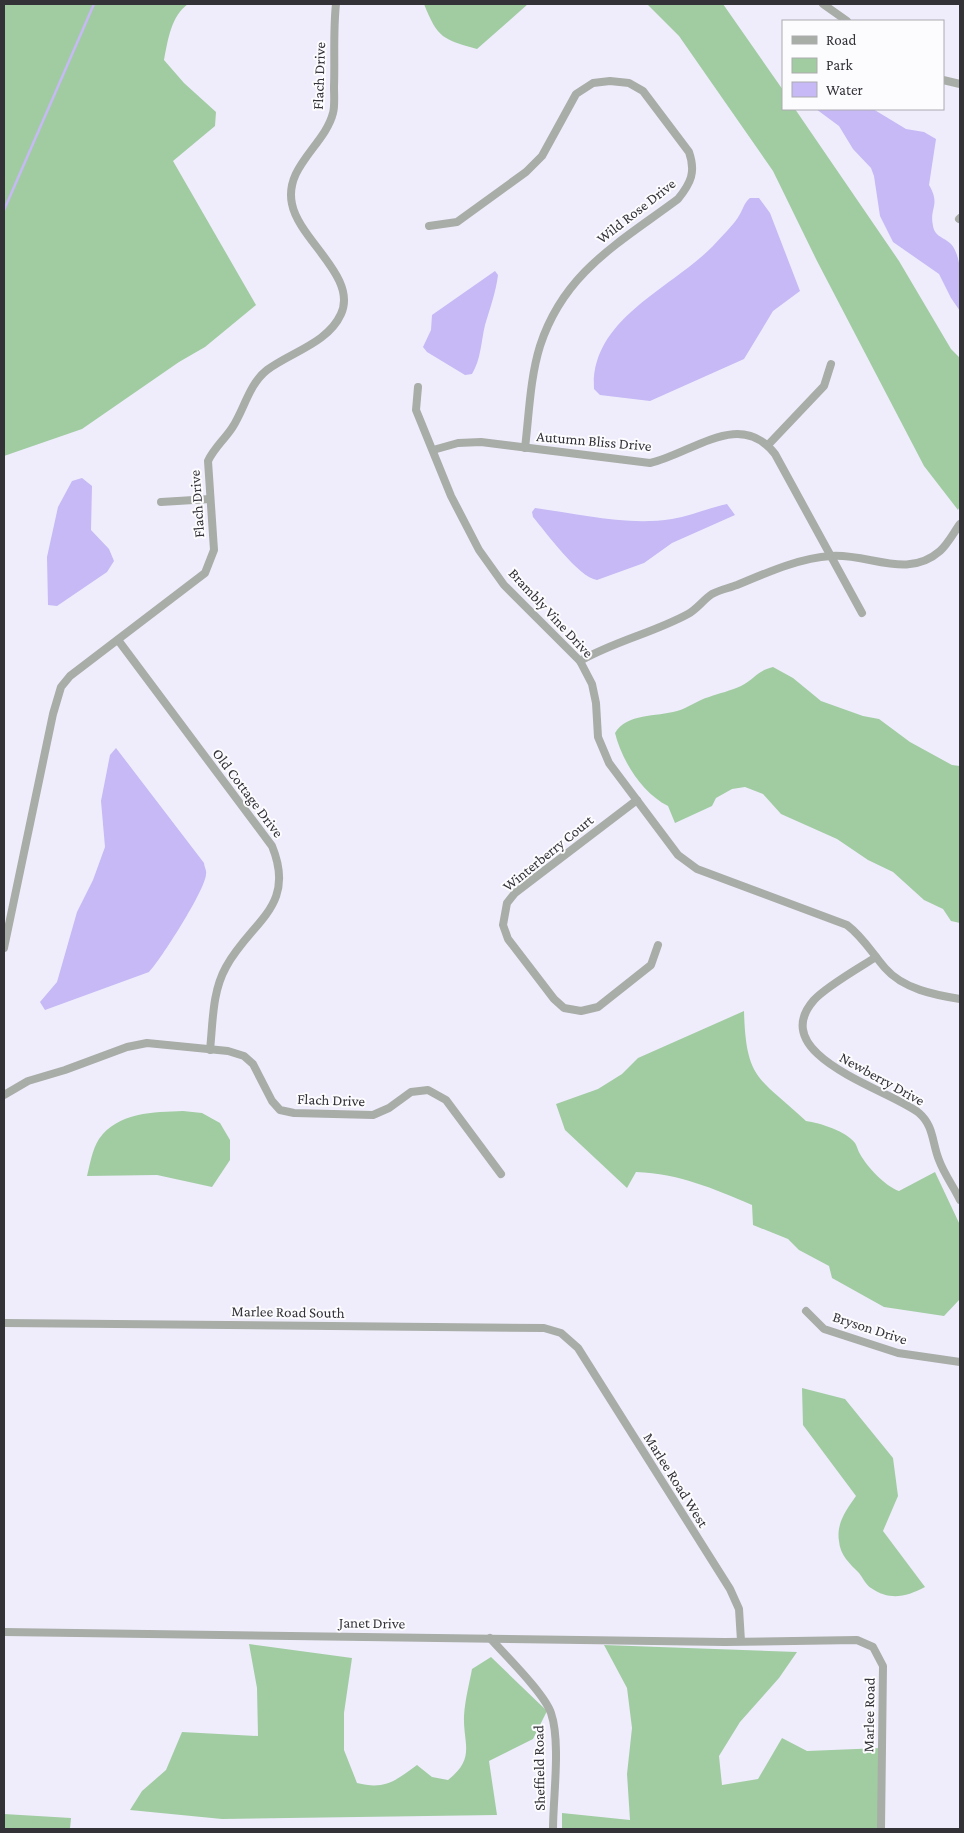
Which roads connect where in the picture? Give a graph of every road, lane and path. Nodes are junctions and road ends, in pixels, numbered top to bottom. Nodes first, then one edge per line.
1 (336, 4) edge
2 (822, 4) edge
3 (846, 20) edge
4 (944, 80) edge
5 (960, 84) edge
6 (429, 226) dead end
7 (831, 364) dead end
8 (418, 387) dead end
9 (768, 445) junction
10 (525, 448) junction
11 (433, 450) junction
12 (210, 499) junction
13 (161, 502) dead end
14 (960, 524) edge
15 (831, 556) junction
16 (862, 613) dead end
17 (118, 640) junction
18 (580, 660) junction
19 (637, 800) junction
20 (658, 945) dead end
21 (4, 948) edge
22 (876, 956) junction
23 (960, 999) edge
24 (210, 1050) junction
25 (4, 1095) edge
26 (502, 1174) dead end
27 (960, 1200) edge
28 (806, 1311) dead end
29 (4, 1323) edge
30 (570, 1339) joint
31 (960, 1362) edge
32 (4, 1632) edge
33 (490, 1638) junction
34 (741, 1641) junction
35 (553, 1829) edge
36 (881, 1829) edge

1 - 12 street, Flach Drive
2 - 3 street
4 - 5 street
6 - 10 street, Wild Rose Drive
7 - 9 street
8 - 11 street, Brambly Vine Drive
9 - 10 street, Autumn Bliss Drive
9 - 15 street
10 - 11 street, Autumn Bliss Drive
11 - 18 street, Brambly Vine Drive
12 - 13 street
12 - 17 street, Flach Drive
14 - 15 street
15 - 16 street
15 - 18 street
17 - 21 street, Flach Drive
17 - 24 street, Old Cottage Drive
18 - 19 street, Brambly Vine Drive
19 - 20 street, Winterberry Court
19 - 22 street, Brambly Vine Drive
22 - 23 street, Brambly Vine Drive
22 - 27 street, Newberry Drive
24 - 25 street, Flach Drive
24 - 26 street, Flach Drive
28 - 31 street, Bryson Drive
29 - 30 street, Marlee Road South
30 - 34 street, Marlee Road West
32 - 33 street, Janet Drive
33 - 34 street, Janet Drive
33 - 35 street, Sheffield Road
34 - 36 street, Marlee Road

